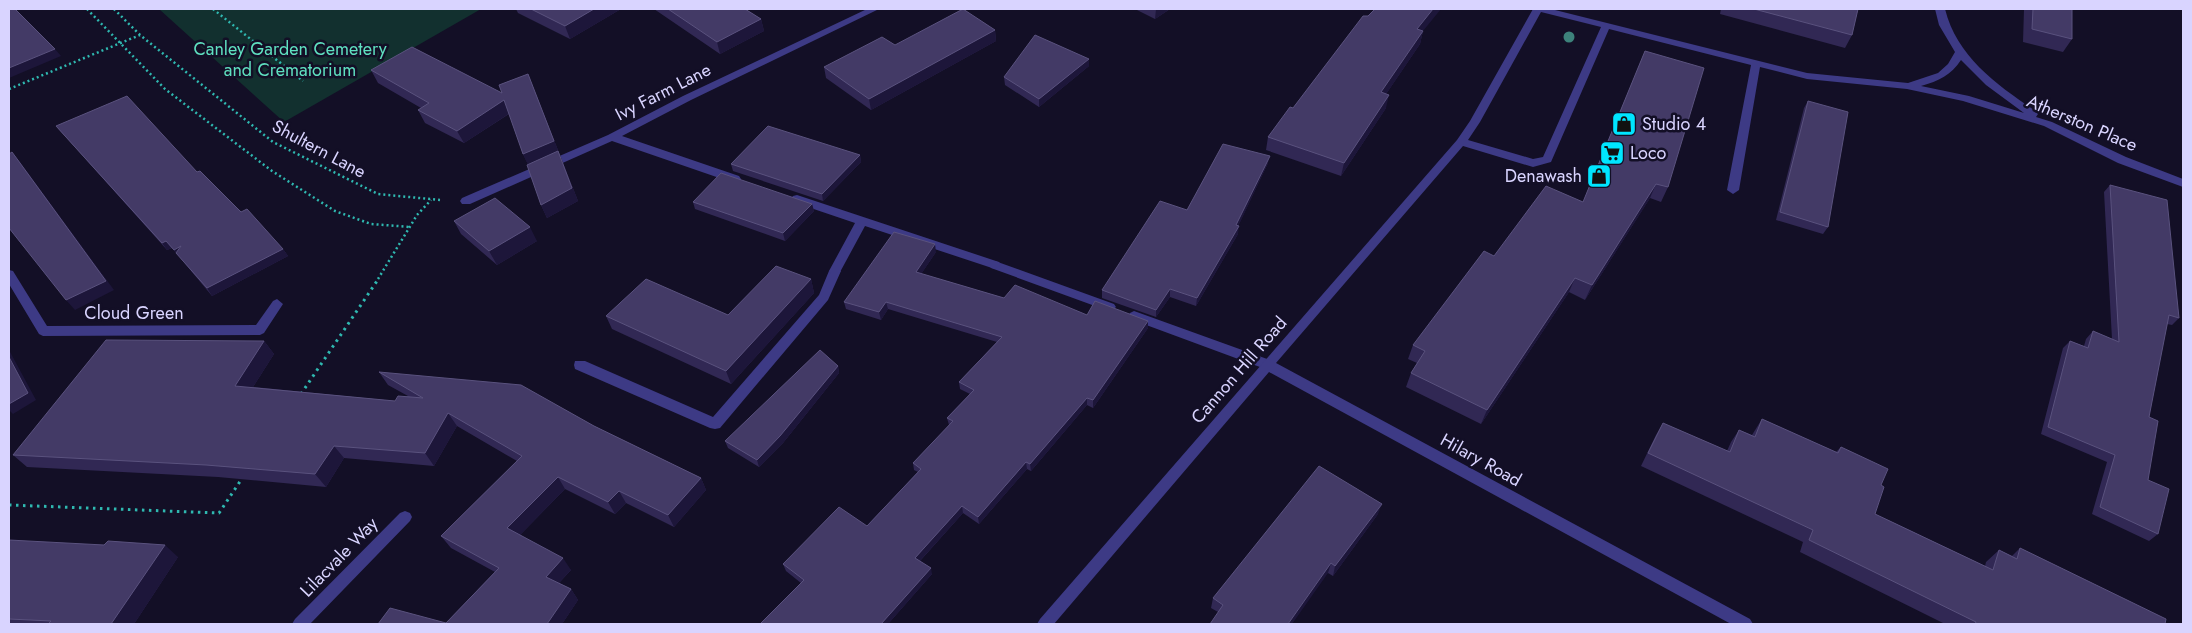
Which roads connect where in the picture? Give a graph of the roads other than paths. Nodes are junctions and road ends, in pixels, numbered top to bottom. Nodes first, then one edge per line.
1 (874, 9) edge
2 (1539, 9) edge
3 (1940, 9) edge
4 (1606, 26) junction
5 (1960, 51) junction
6 (1756, 64) junction
7 (1907, 86) junction
8 (2048, 124) junction
9 (612, 137) junction
10 (1461, 142) junction
11 (742, 181) edge
12 (2183, 183) edge
13 (1734, 190) dead end
14 (788, 196) edge
15 (466, 201) road end
16 (862, 221) junction
17 (9, 274) edge
18 (277, 304) dead end
19 (580, 364) dead end
20 (1268, 365) junction
21 (405, 517) dead end
22 (1676, 586) junction
23 (300, 624) edge
24 (1045, 624) edge
25 (1731, 624) edge
26 (1745, 624) edge

1 - 9 street, Ivy Farm Lane
2 - 4 street, Atherston Place
2 - 10 street, Cannon Hill Road
3 - 5 street
4 - 6 street, Atherston Place
4 - 10 street
5 - 7 street, Atherston Place
5 - 8 street
6 - 7 street, Atherston Place
6 - 13 street
7 - 8 street, Atherston Place
8 - 12 street, Atherston Place
9 - 11 street
9 - 15 street, Ivy Farm Lane
10 - 20 street, Cannon Hill Road
14 - 16 street, Hilary Road
16 - 19 street
16 - 20 street, Hilary Road
17 - 18 street, Cloud Green
20 - 22 street, Hilary Road
20 - 24 street, Cannon Hill Road
21 - 23 street, Lilacvale Way
22 - 25 street, Hilary Road
22 - 26 street, Hilary Road

